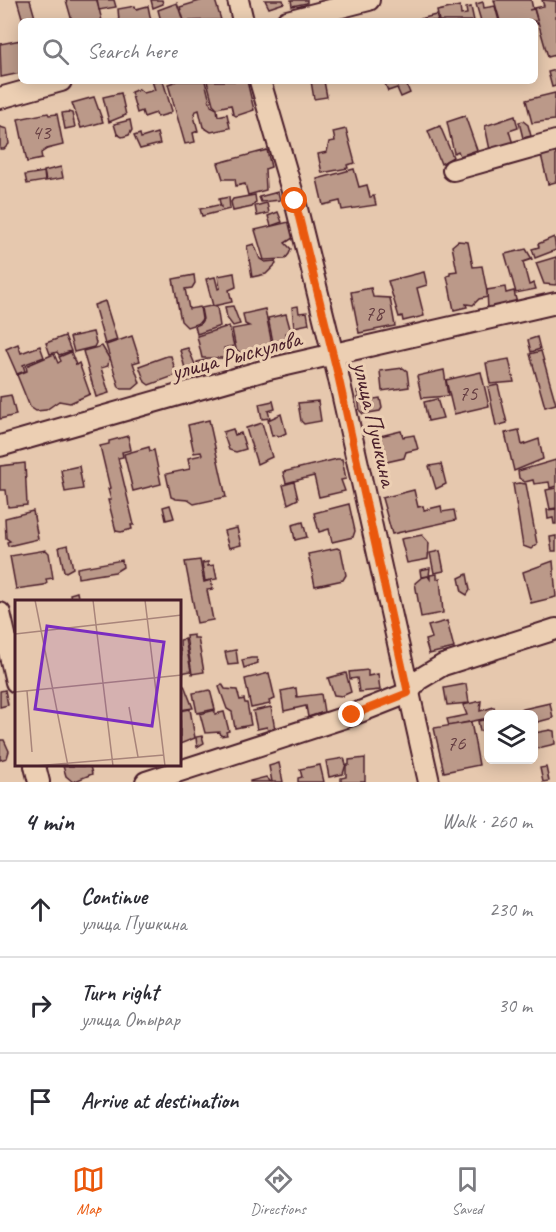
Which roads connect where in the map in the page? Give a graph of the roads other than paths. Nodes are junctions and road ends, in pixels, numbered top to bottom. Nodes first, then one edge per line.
1 (238, 0) edge
2 (369, 0) edge
3 (242, 18) edge
4 (299, 18) edge
5 (50, 84) edge
6 (261, 84) edge
7 (0, 98) edge
8 (556, 141) edge
9 (453, 170) dead end
10 (556, 303) edge
11 (333, 357) junction
12 (0, 446) edge
13 (0, 613) edge
14 (556, 629) edge
15 (15, 678) edge
16 (408, 693) junction
17 (35, 767) edge
18 (39, 782) edge
19 (146, 782) edge
20 (429, 782) edge

1 - 3 street
2 - 4 street
5 - 7 street
6 - 11 street, улица Пушкина
8 - 9 street
10 - 11 street, улица Рыскулова
11 - 12 street, улица Рыскулова
11 - 16 street, улица Пушкина
13 - 15 street
14 - 16 street
16 - 19 street
16 - 20 street, улица Пушкина
17 - 18 street

